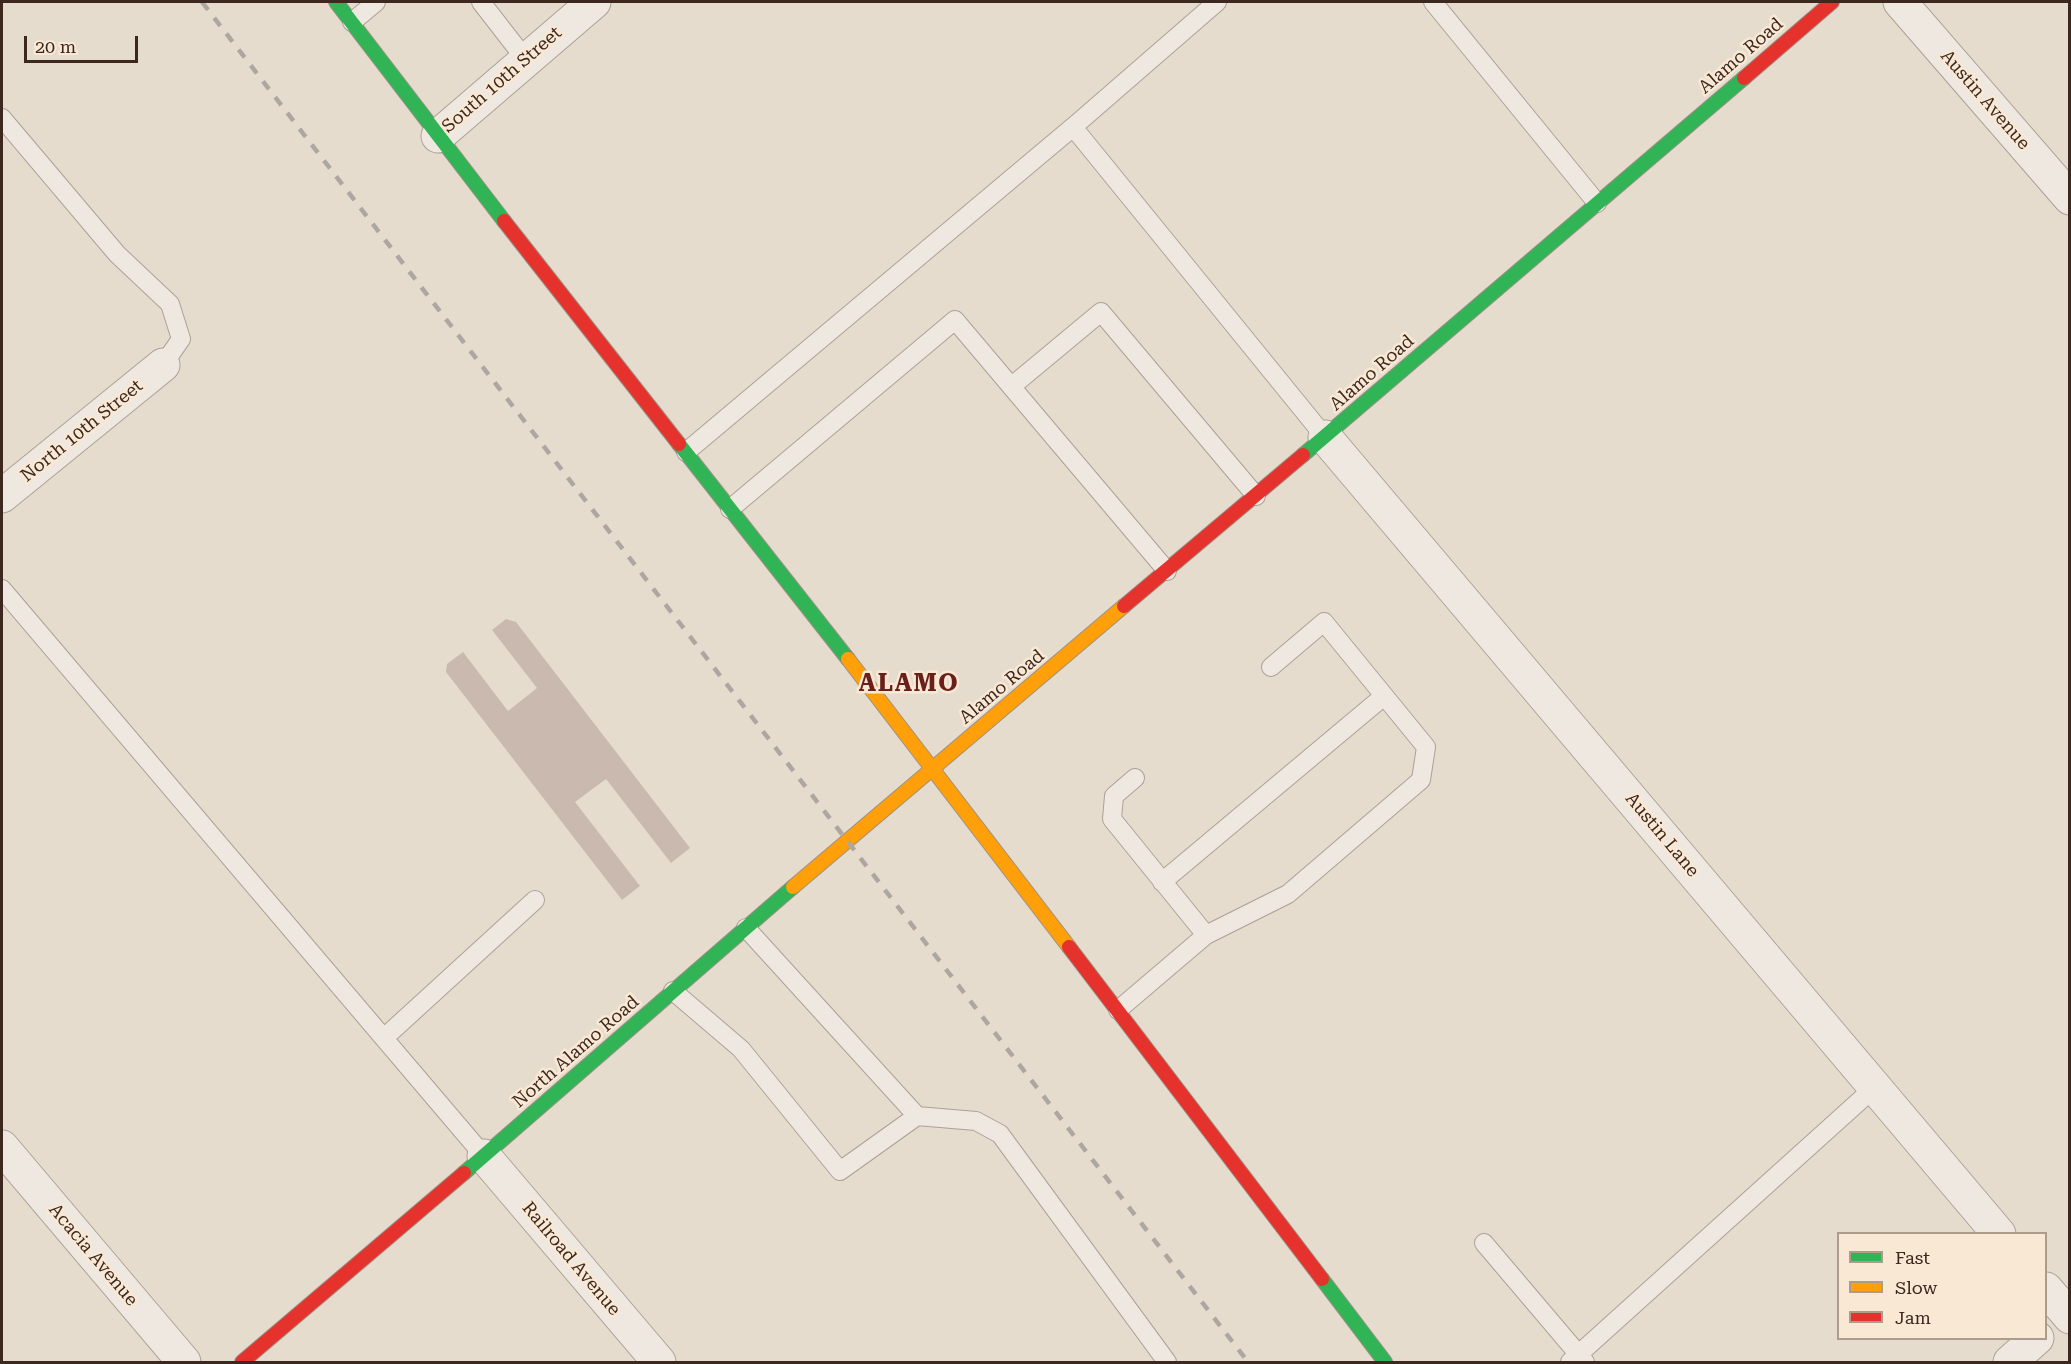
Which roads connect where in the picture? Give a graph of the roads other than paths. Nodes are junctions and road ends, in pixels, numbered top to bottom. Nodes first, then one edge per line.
1 (336, 2) edge
2 (375, 2) edge
3 (481, 2) edge
4 (594, 2) edge
5 (1217, 2) edge
6 (1433, 2) edge
7 (1832, 2) edge
8 (1899, 2) edge
9 (352, 22) junction
10 (526, 60) junction
11 (2, 118) edge
12 (1073, 127) junction
13 (438, 136) junction
14 (2070, 198) edge
15 (1597, 203) junction
16 (163, 365) joint
17 (1012, 386) junction
18 (1325, 437) junction
19 (686, 452) junction
20 (2, 496) edge
21 (1256, 496) junction
22 (730, 508) junction
23 (1167, 571) junction
24 (2, 589) edge
25 (1271, 667) dead end
26 (1384, 696) junction
27 (933, 768) junction
28 (1135, 778) dead end
29 (1162, 882) junction
30 (535, 900) dead end
31 (746, 928) junction
32 (1206, 935) junction
33 (673, 991) junction
34 (1118, 1010) junction
35 (384, 1038) junction
36 (1875, 1087) junction
37 (916, 1116) junction
38 (2, 1147) edge
39 (484, 1156) junction
40 (1998, 1232) edge
41 (1484, 1243) dead end
42 (2035, 1340) edge
43 (1578, 1360) edge
44 (184, 1362) edge
45 (242, 1362) edge
46 (659, 1362) edge
47 (1167, 1362) edge
48 (1385, 1362) edge
49 (2010, 1362) edge

1 - 9 main road
2 - 9 lane
3 - 10 lane
4 - 10 street, South 10th Street
5 - 12 lane
6 - 15 lane
7 - 15 main road, Alamo Road
8 - 14 street, Austin Avenue
9 - 13 main road
10 - 13 street, South 10th Street
11 - 16 lane
12 - 18 lane
12 - 19 lane
13 - 19 main road
15 - 18 main road, Alamo Road
16 - 20 street, North 10th Street
17 - 21 lane
17 - 22 lane
17 - 23 lane
18 - 21 main road, Alamo Road
18 - 36 street, Austin Lane
19 - 22 main road
21 - 23 main road, Alamo Road
22 - 27 main road
23 - 27 main road, Alamo Road
24 - 35 lane
25 - 26 lane
26 - 29 lane
26 - 32 lane
27 - 31 main road, North Alamo Road
27 - 34 main road
28 - 29 lane
29 - 32 lane
30 - 35 lane
31 - 33 main road, North Alamo Road
31 - 37 lane
32 - 34 lane
33 - 37 lane
33 - 39 main road, North Alamo Road
34 - 48 main road
35 - 39 lane
36 - 40 street, Austin Lane
36 - 43 lane
37 - 47 lane
38 - 44 street, Acacia Avenue
39 - 45 main road, North Alamo Road
39 - 46 street, Railroad Avenue
41 - 43 lane
42 - 49 street

